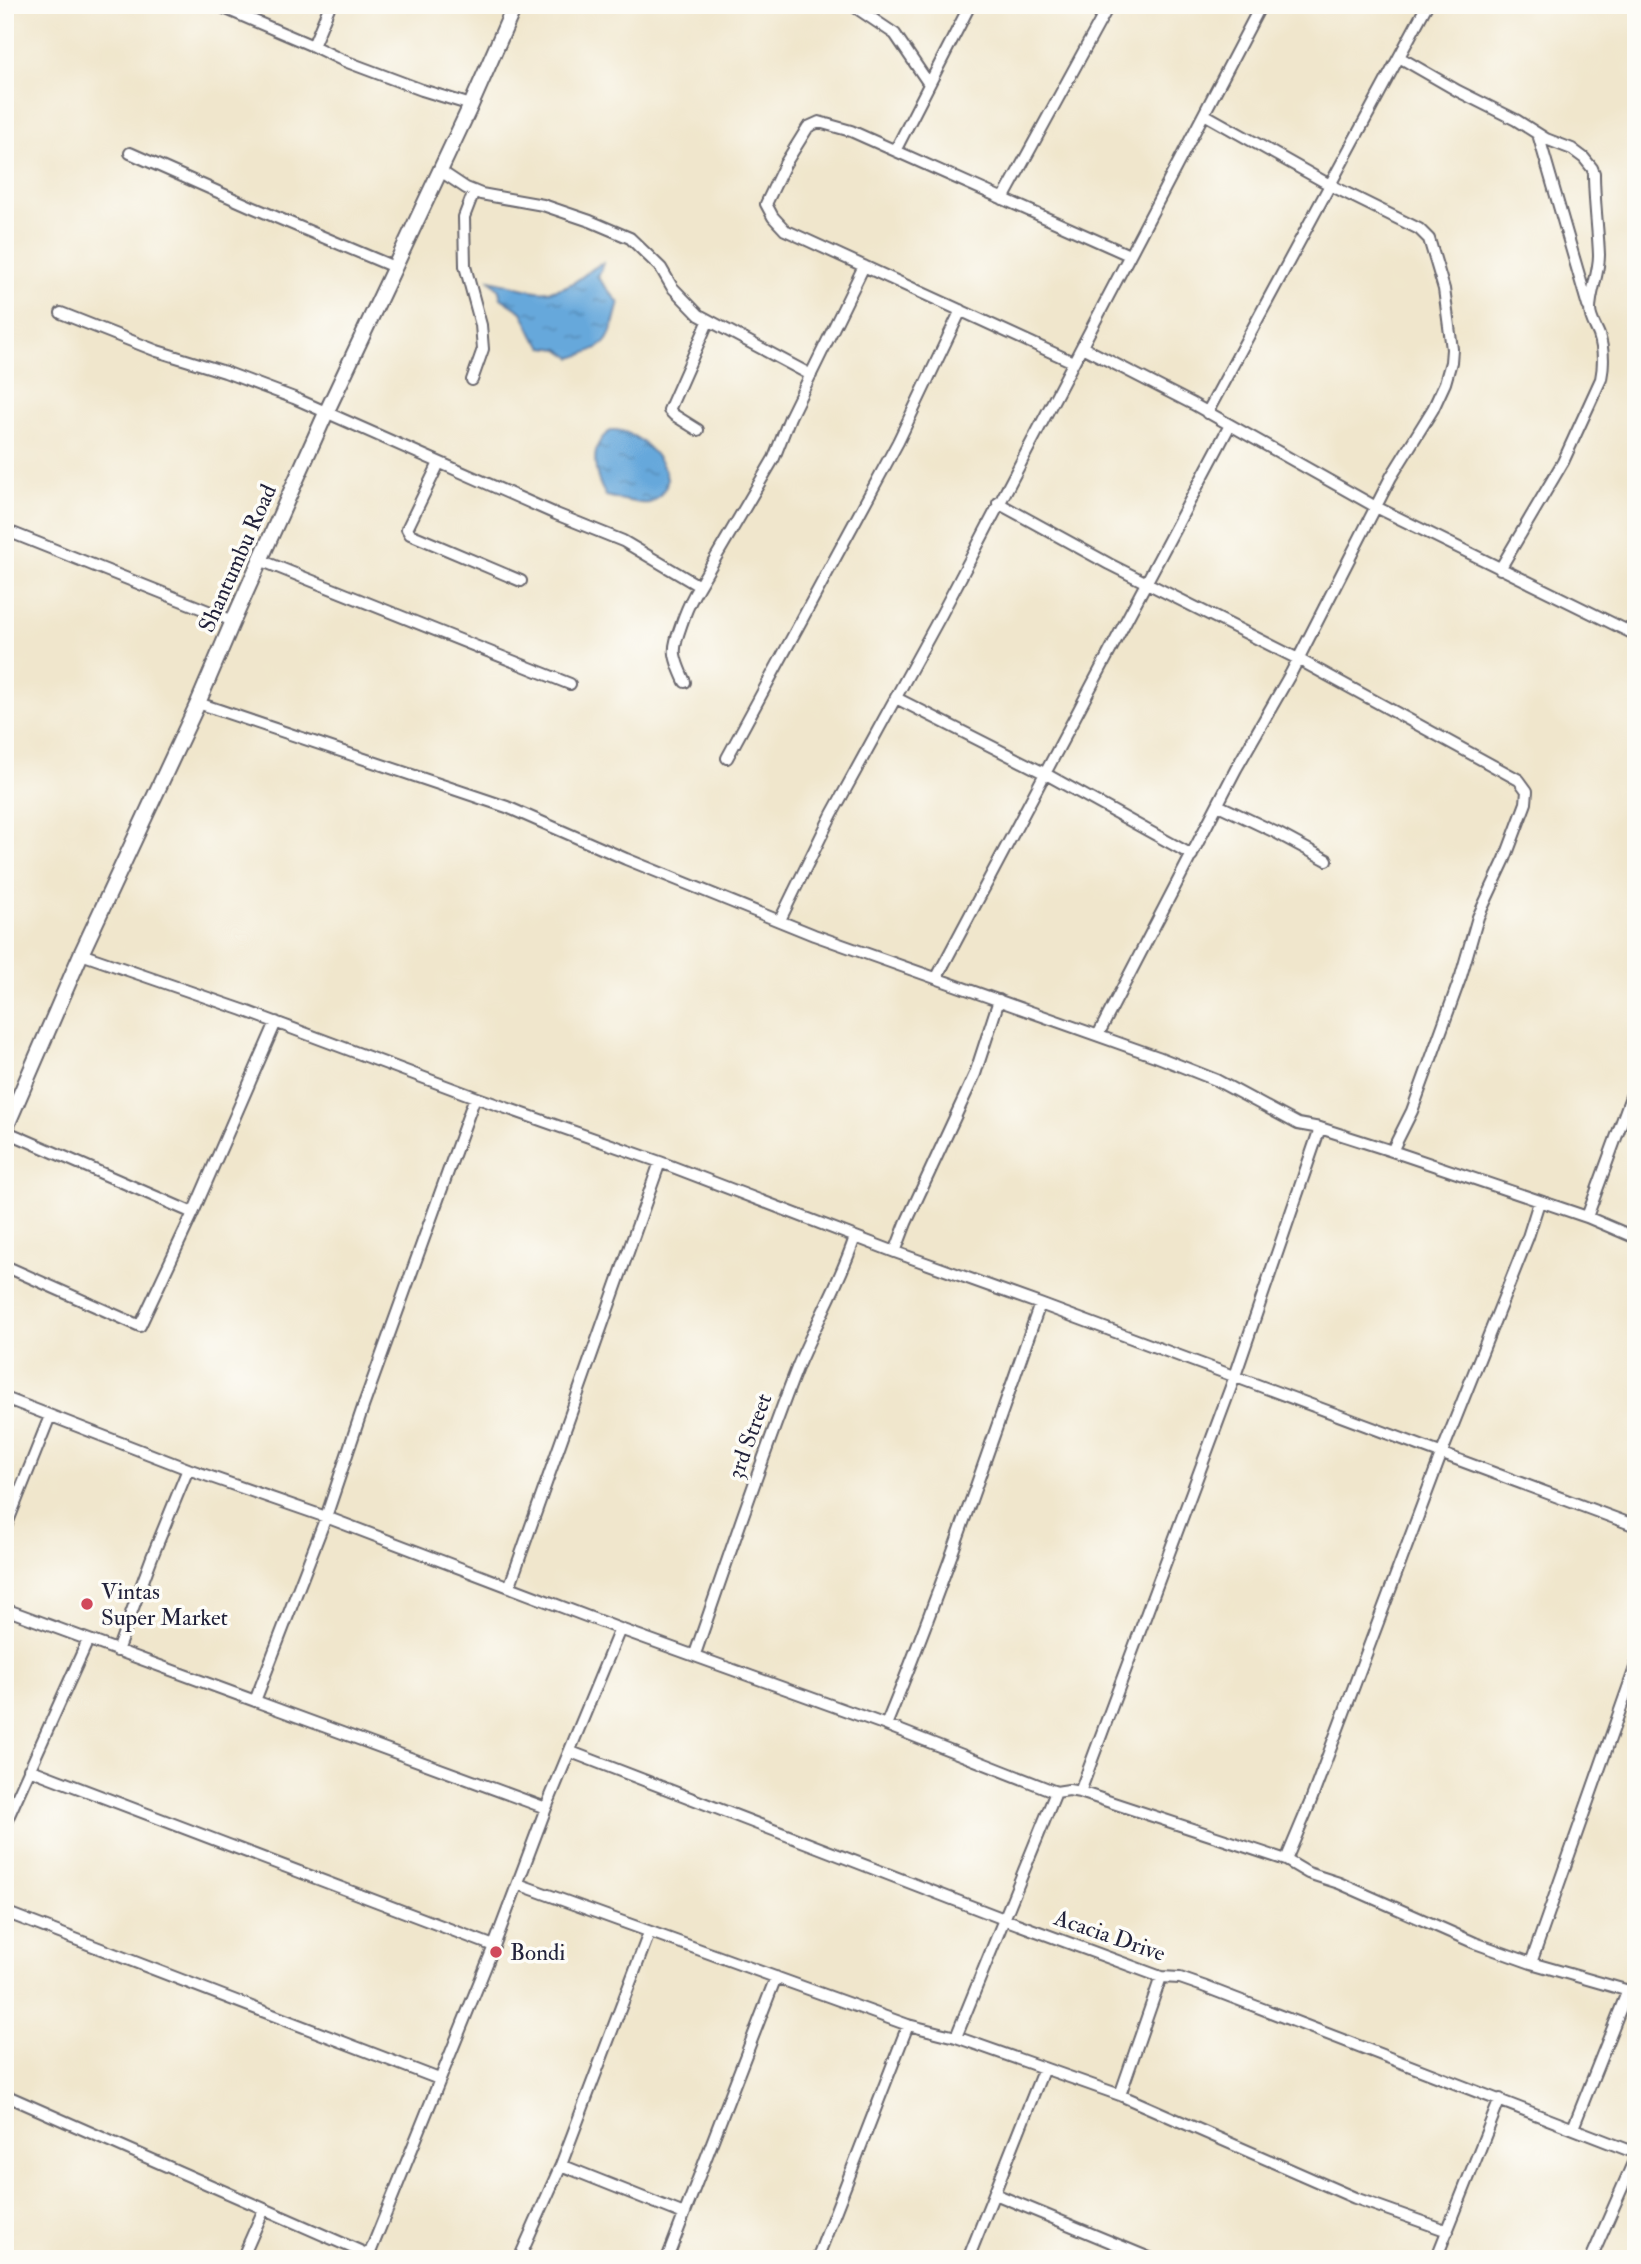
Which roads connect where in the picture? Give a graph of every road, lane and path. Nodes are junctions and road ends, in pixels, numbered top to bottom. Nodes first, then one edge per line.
1 (217, 5) edge
2 (330, 5) edge
3 (515, 5) edge
4 (852, 5) edge
5 (970, 5) edge
6 (1110, 5) edge
7 (1261, 5) edge
8 (1427, 5) edge
9 (313, 46) junction
10 (1399, 57) junction
11 (929, 85) junction
12 (471, 104) junction
13 (1204, 114) junction
14 (1538, 134) junction
15 (896, 149) junction
16 (130, 153) dead end
17 (439, 170) junction
18 (1330, 185) junction
19 (474, 191) junction
20 (1003, 199) junction
21 (1129, 255) junction
22 (864, 266) junction
23 (394, 267) junction
24 (961, 310) junction
25 (61, 313) dead end
26 (1590, 314) junction
27 (708, 322) junction
28 (1082, 347) junction
29 (1073, 362) junction
30 (811, 375) junction
31 (472, 380) dead end
32 (326, 413) junction
33 (1207, 413) junction
34 (1230, 425) junction
35 (698, 430) dead end
36 (439, 463) junction
37 (998, 503) junction
38 (1376, 507) junction
39 (5, 530) edge
40 (260, 560) junction
41 (1500, 569) junction
42 (521, 582) dead end
43 (1145, 582) junction
44 (699, 586) junction
45 (233, 621) junction
46 (1636, 635) edge
47 (1298, 659) junction
48 (685, 682) dead end
49 (570, 684) dead end
50 (896, 698) junction
51 (198, 703) junction
52 (727, 758) dead end
53 (1044, 773) junction
54 (1219, 805) junction
55 (1192, 855) junction
56 (1327, 860) dead end
57 (780, 920) junction
58 (81, 954) junction
59 (937, 977) junction
60 (999, 1000) junction
61 (276, 1022) junction
62 (1098, 1035) junction
63 (1636, 1083) edge
64 (475, 1097) junction
65 (1320, 1128) junction
66 (5, 1131) edge
67 (1392, 1151) junction
68 (660, 1163) junction
69 (1539, 1202) junction
70 (193, 1213) junction
71 (1587, 1217) junction
72 (855, 1237) junction
73 (1636, 1238) edge
74 (895, 1252) junction
75 (5, 1266) edge
76 (1040, 1304) junction
77 (1235, 1376) junction
78 (5, 1398) edge
79 (50, 1416) junction
80 (1441, 1455) junction
81 (188, 1469) junction
82 (326, 1517) junction
83 (1636, 1526) edge
84 (5, 1529) edge
85 (510, 1585) junction
86 (5, 1609) edge
87 (620, 1629) junction
88 (88, 1640) junction
89 (117, 1651) junction
90 (695, 1654) junction
91 (1636, 1665) edge
92 (255, 1701) junction
93 (886, 1726) junction
94 (571, 1752) junction
95 (29, 1769) junction
96 (1056, 1792) junction
97 (1080, 1792) junction
98 (546, 1808) junction
99 (5, 1824) edge
100 (1286, 1860) junction
101 (518, 1884) junction
102 (5, 1912) edge
103 (1003, 1919) junction
104 (649, 1933) junction
105 (494, 1946) junction
106 (1531, 1963) junction
107 (776, 1977) junction
108 (1161, 1977) junction
109 (1632, 1992) edge
110 (908, 2025) junction
111 (956, 2037) junction
112 (1044, 2068) junction
113 (439, 2079) junction
114 (5, 2095) edge
115 (1120, 2095) junction
116 (1500, 2099) junction
117 (1573, 2128) junction
118 (1636, 2154) edge
119 (561, 2165) junction
120 (995, 2194) junction
121 (264, 2209) junction
122 (684, 2214) junction
123 (1448, 2231) junction
124 (374, 2257) edge
125 (242, 2259) edge
126 (519, 2259) edge
127 (667, 2259) edge
128 (817, 2259) edge
129 (968, 2259) edge
130 (1152, 2259) edge
131 (1436, 2259) edge
132 (1591, 2259) edge

1 - 9 street
2 - 9 street
3 - 12 street, Shantumbu Road
4 - 11 street
5 - 11 street
6 - 20 street
7 - 13 street
8 - 10 street
9 - 12 street
10 - 14 street
10 - 18 street
11 - 15 street
12 - 17 street, Shantumbu Road
13 - 18 street
13 - 21 street
14 - 26 street
14 - 26 street
15 - 20 street
15 - 22 street
16 - 23 street
17 - 19 street
17 - 23 street, Shantumbu Road
18 - 33 street
18 - 38 street
19 - 27 street
19 - 31 street
20 - 21 street
21 - 28 street
22 - 24 street
22 - 30 street
23 - 32 street, Shantumbu Road
24 - 29 street
24 - 52 street
25 - 32 street
26 - 41 street
27 - 30 street
27 - 35 street
28 - 29 street
28 - 33 street
29 - 37 street
30 - 44 street
32 - 36 street
32 - 40 street, Shantumbu Road
33 - 34 street
34 - 38 street
34 - 43 street
36 - 42 street
36 - 44 street
37 - 43 street
37 - 50 street
38 - 41 street
38 - 47 street
39 - 45 street
40 - 45 street, Shantumbu Road
40 - 49 street
41 - 46 street
43 - 47 street
43 - 53 street
44 - 48 street
45 - 51 street, Shantumbu Road
47 - 54 street
47 - 67 street
50 - 53 street
50 - 57 street
51 - 57 street
51 - 58 street, Shantumbu Road
53 - 55 street
53 - 59 street
54 - 55 street
54 - 56 street
55 - 62 street
57 - 59 street
58 - 61 street
58 - 66 street, Shantumbu Road
59 - 60 street
60 - 62 street
60 - 74 street
61 - 64 street
61 - 70 street
62 - 65 street
63 - 71 street
64 - 68 street
64 - 82 street
65 - 67 street
65 - 77 street
66 - 70 street
67 - 69 street
68 - 72 street
68 - 85 street
69 - 71 street
69 - 80 street
70 - 75 street
71 - 73 street
72 - 74 street
72 - 90 street, 3rd Street
74 - 76 street
76 - 77 street
76 - 93 street
77 - 80 street
77 - 97 street
78 - 79 street
79 - 81 street
79 - 84 street
80 - 83 street
80 - 100 street
81 - 82 street
81 - 89 street
82 - 85 street
82 - 92 street
85 - 87 street
86 - 88 street
87 - 90 street
87 - 94 street
88 - 89 street
88 - 95 street
89 - 92 street
90 - 93 street
91 - 106 street
92 - 98 street
93 - 96 street
94 - 98 street
94 - 103 street, Acacia Drive
95 - 99 street
95 - 105 street
96 - 97 street
96 - 103 street
97 - 100 street
98 - 101 street
100 - 106 street
101 - 104 street
101 - 105 street
102 - 113 street
103 - 108 street, Acacia Drive
103 - 111 street
104 - 107 street
104 - 119 street
105 - 113 street
106 - 109 street
107 - 110 street
107 - 122 street
108 - 115 street
108 - 116 street, Acacia Drive
109 - 117 street
110 - 111 street
110 - 128 street
111 - 112 street
112 - 115 street
112 - 120 street
113 - 124 street
114 - 121 street
115 - 123 street
116 - 117 street, Acacia Drive
116 - 123 street
117 - 118 street, Acacia Drive
118 - 132 street
119 - 122 street
119 - 126 street
120 - 129 street
120 - 130 street
121 - 124 street
121 - 125 street
122 - 127 street
123 - 131 street

